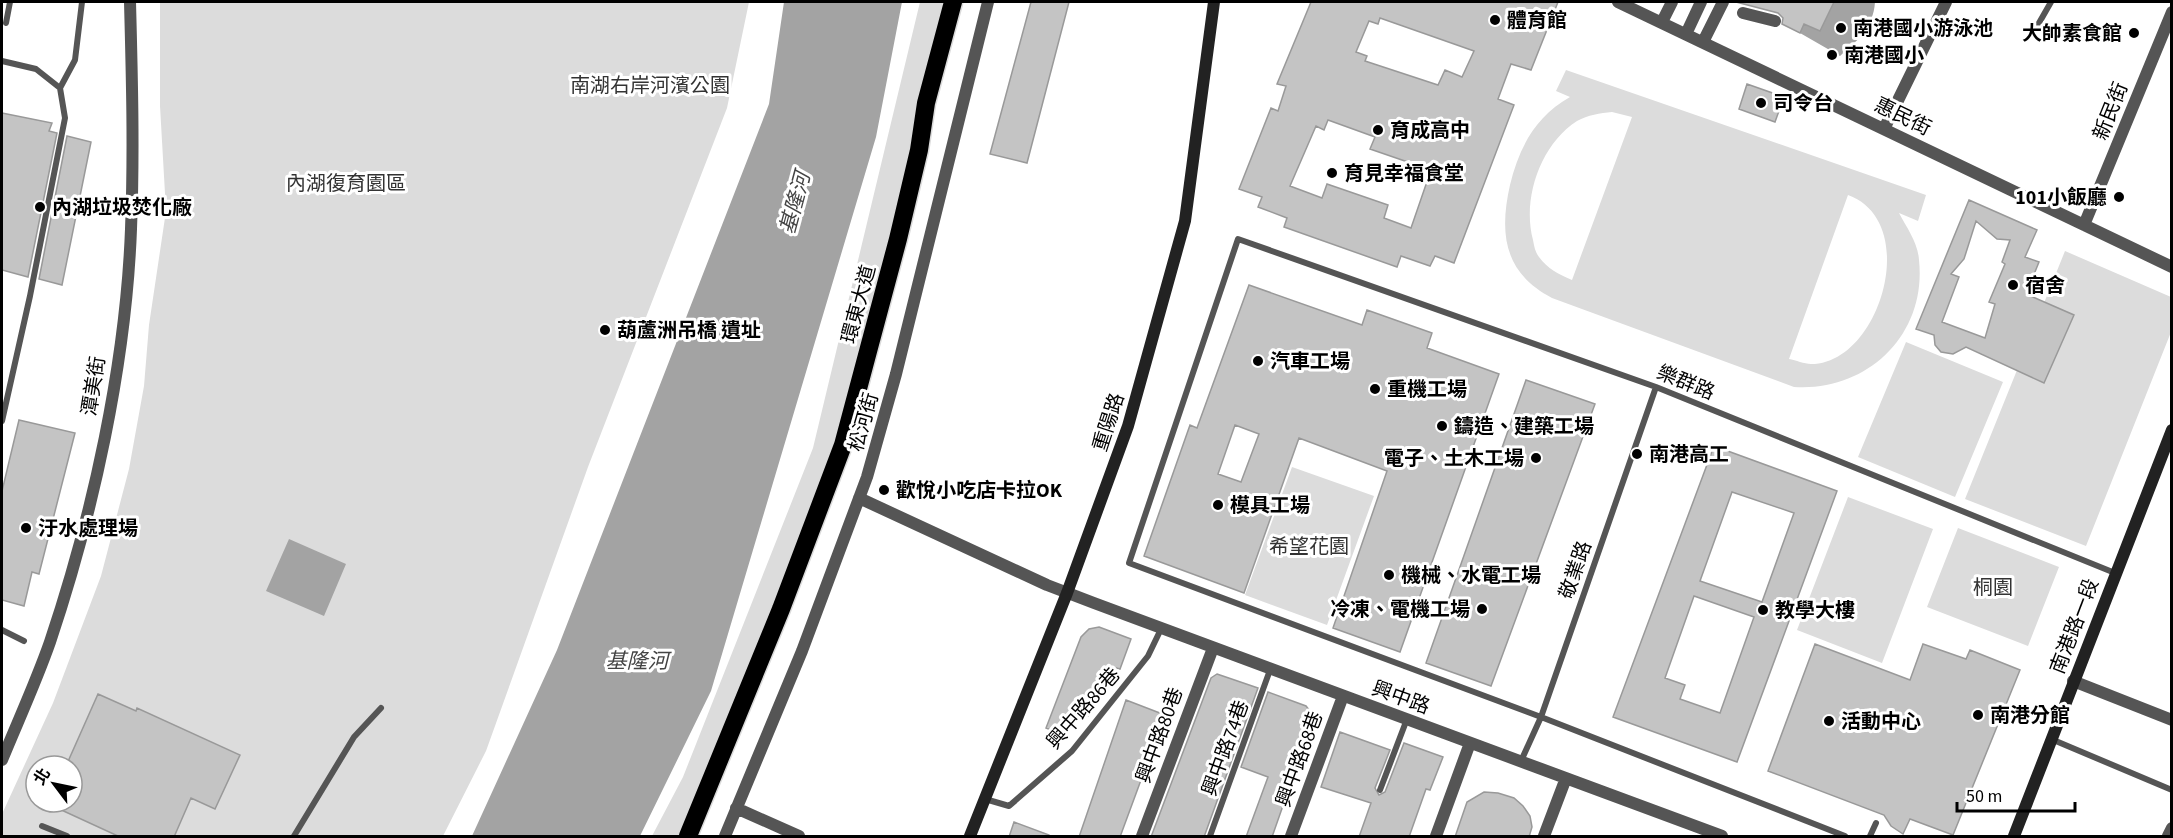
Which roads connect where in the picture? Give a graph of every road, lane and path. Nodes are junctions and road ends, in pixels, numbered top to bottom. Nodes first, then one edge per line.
1 (10, 2) edge
2 (82, 2) edge
3 (130, 2) edge
4 (952, 2) edge
5 (988, 2) edge
6 (1214, 2) edge
7 (1618, 2) edge
8 (1672, 2) edge
9 (1701, 2) edge
10 (1723, 2) edge
11 (1946, 2) edge
12 (2051, 2) edge
13 (2172, 12) edge
14 (1743, 13) dead end
15 (1775, 21) dead end
16 (1662, 22) junction
17 (6, 23) dead end
18 (2035, 30) dead end
19 (1686, 34) junction
20 (1703, 42) junction
21 (2, 61) edge
22 (60, 88) junction
23 (1884, 129) junction
24 (2084, 225) junction
25 (2172, 267) edge
26 (1656, 387) junction
27 (2, 421) edge
28 (2172, 430) edge
29 (2167, 452) edge
30 (859, 498) junction
31 (2115, 573) junction
32 (1067, 593) junction
33 (1161, 628) junction
34 (2, 630) edge
35 (24, 640) dead end
36 (1213, 648) junction
37 (1270, 670) junction
38 (2073, 681) junction
39 (1343, 696) junction
40 (381, 708) dead end
41 (1541, 717) junction
42 (1407, 719) junction
43 (2172, 720) edge
44 (2051, 739) junction
45 (1470, 743) junction
46 (2, 760) edge
47 (1521, 762) junction
48 (1566, 778) junction
49 (1380, 790) dead end
50 (2172, 790) edge
51 (985, 799) junction
52 (735, 808) junction
53 (1875, 823) dead end
54 (42, 826) dead end
55 (2172, 828) edge
56 (1697, 832) edge
57 (67, 837) edge
58 (294, 837) edge
59 (688, 837) edge
60 (725, 837) edge
61 (799, 837) edge
62 (970, 837) edge
63 (1142, 837) edge
64 (1210, 837) edge
65 (1291, 837) edge
66 (1436, 837) edge
67 (1544, 837) edge
68 (1722, 837) edge
69 (1845, 837) edge
70 (1870, 837) edge
71 (2014, 837) edge
72 (2168, 837) edge

1 - 17 lane
2 - 22 lane
3 - 46 street, 潭美街
4 - 59 highway, 環東大道
5 - 30 street, 松河街
6 - 32 street, 重陽路
7 - 16 street, 惠民街
8 - 16 street
9 - 19 street
10 - 20 street
11 - 23 street
12 - 18 lane
13 - 24 street, 新民街
14 - 15 street
16 - 19 street, 惠民街
19 - 20 street, 惠民街
20 - 23 street, 惠民街
21 - 22 lane
22 - 27 lane
23 - 24 street, 惠民街
24 - 25 street, 惠民街
26 - 31 lane, 樂群路
26 - 41 lane, 敬業路
26 - 41 lane, 樂群路
28 - 29 street, 南港路一段
29 - 31 street, 南港路一段
30 - 32 street, 興中路
30 - 52 street, 松河街
31 - 38 street, 南港路一段
32 - 33 street, 興中路
32 - 51 street, 重陽路
33 - 36 street, 興中路
33 - 51 lane, 興中路86巷
34 - 35 lane
36 - 37 street, 興中路
36 - 63 street, 興中路80巷
37 - 39 street, 興中路
37 - 64 lane, 興中路74巷
38 - 43 street
38 - 44 street, 南港路一段
39 - 42 street, 興中路
39 - 65 street, 興中路68巷
40 - 58 lane
41 - 47 lane, 敬業路
41 - 69 lane
42 - 45 street, 興中路
42 - 49 lane
44 - 50 lane
44 - 71 street, 南港路一段
45 - 47 street, 興中路
45 - 66 street
47 - 48 street, 興中路
48 - 56 street, 興中路
48 - 67 street
51 - 62 street, 重陽路
52 - 60 street, 松河街
52 - 61 street
53 - 70 lane
54 - 57 lane
55 - 72 street
56 - 68 street, 興中路

